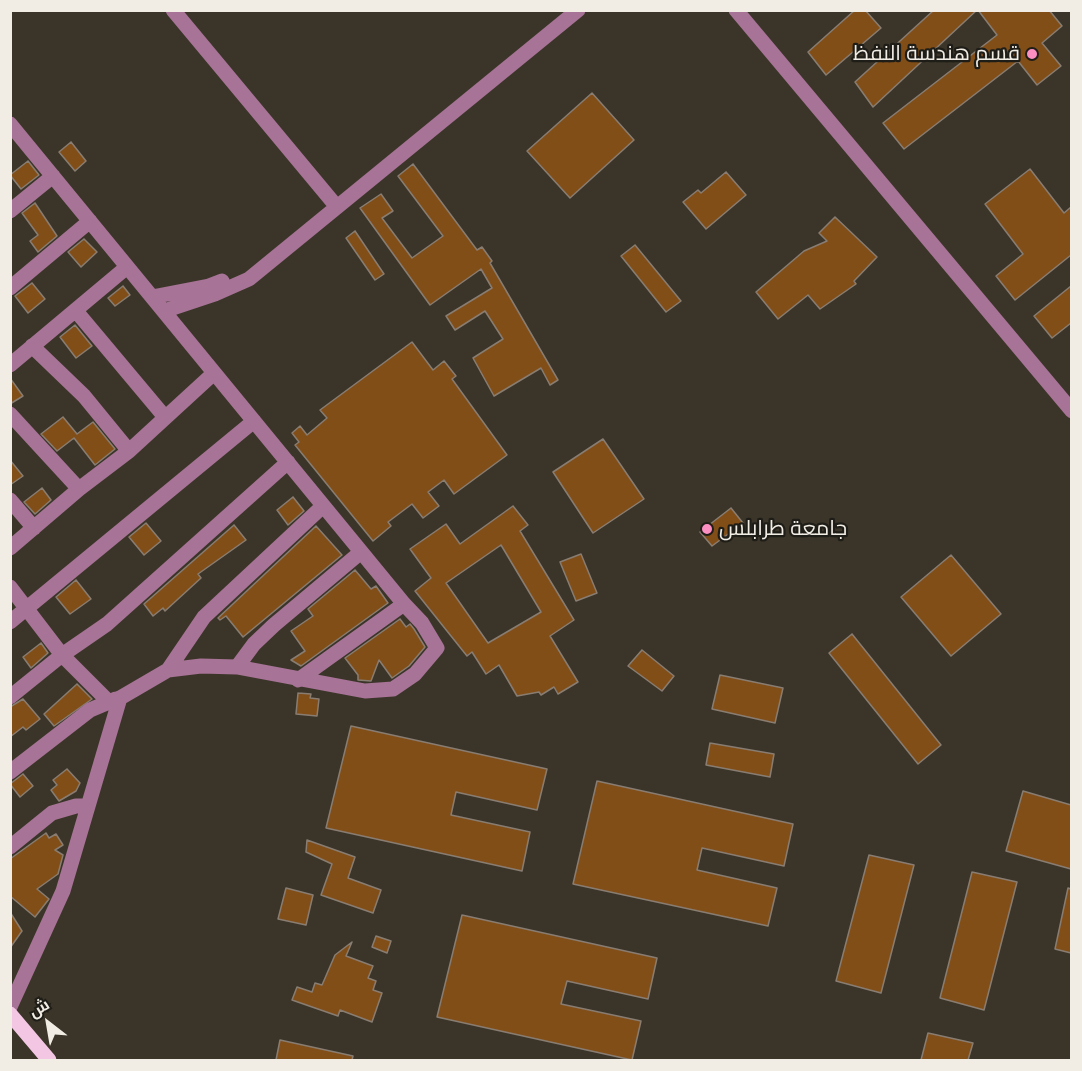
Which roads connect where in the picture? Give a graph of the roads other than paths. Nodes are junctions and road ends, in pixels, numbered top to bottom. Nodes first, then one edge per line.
1 (173, 10) edge
2 (578, 10) edge
3 (736, 10) edge
4 (12, 129) edge
5 (53, 176) junction
6 (337, 207) junction
7 (10, 211) edge
8 (90, 221) junction
9 (279, 254) junction
10 (127, 267) junction
11 (10, 288) edge
12 (152, 297) junction
13 (76, 311) junction
14 (164, 311) junction
15 (32, 346) junction
16 (10, 365) edge
17 (214, 373) junction
18 (1071, 411) edge
19 (10, 414) edge
20 (164, 416) junction
21 (254, 421) junction
22 (129, 451) junction
23 (288, 462) junction
24 (79, 489) junction
25 (10, 500) edge
26 (323, 506) junction
27 (34, 528) junction
28 (10, 548) edge
29 (361, 552) junction
30 (10, 587) edge
31 (404, 604) junction
32 (27, 608) junction
33 (10, 622) edge
34 (62, 655) junction
35 (237, 667) junction
36 (168, 670) junction
37 (298, 680) junction
38 (10, 697) edge
39 (114, 699) junction
40 (10, 772) edge
41 (87, 806) junction
42 (10, 847) edge
43 (10, 1007) edge
44 (10, 1014) edge
45 (44, 1059) edge

1 - 6 street
2 - 6 street
3 - 18 street
4 - 5 street
5 - 7 street
5 - 8 street
6 - 9 street
8 - 10 street
8 - 11 street
9 - 12 street
9 - 14 street
10 - 12 street
10 - 13 street
12 - 14 street
13 - 15 street
13 - 20 street
14 - 17 street
15 - 16 street
15 - 22 street
17 - 20 street
17 - 21 street
19 - 24 street
20 - 22 street
21 - 23 street
21 - 32 street
22 - 24 street
23 - 26 street
23 - 34 street
24 - 27 street
25 - 27 street
26 - 29 street
26 - 36 street
27 - 28 street
29 - 31 street
29 - 35 street
30 - 32 street
31 - 37 street
31 - 37 street
32 - 33 street
32 - 34 street
34 - 38 street
34 - 39 street
35 - 36 street
35 - 37 street
36 - 39 street
39 - 40 street
39 - 41 street
41 - 42 street
41 - 43 street
44 - 45 main road

